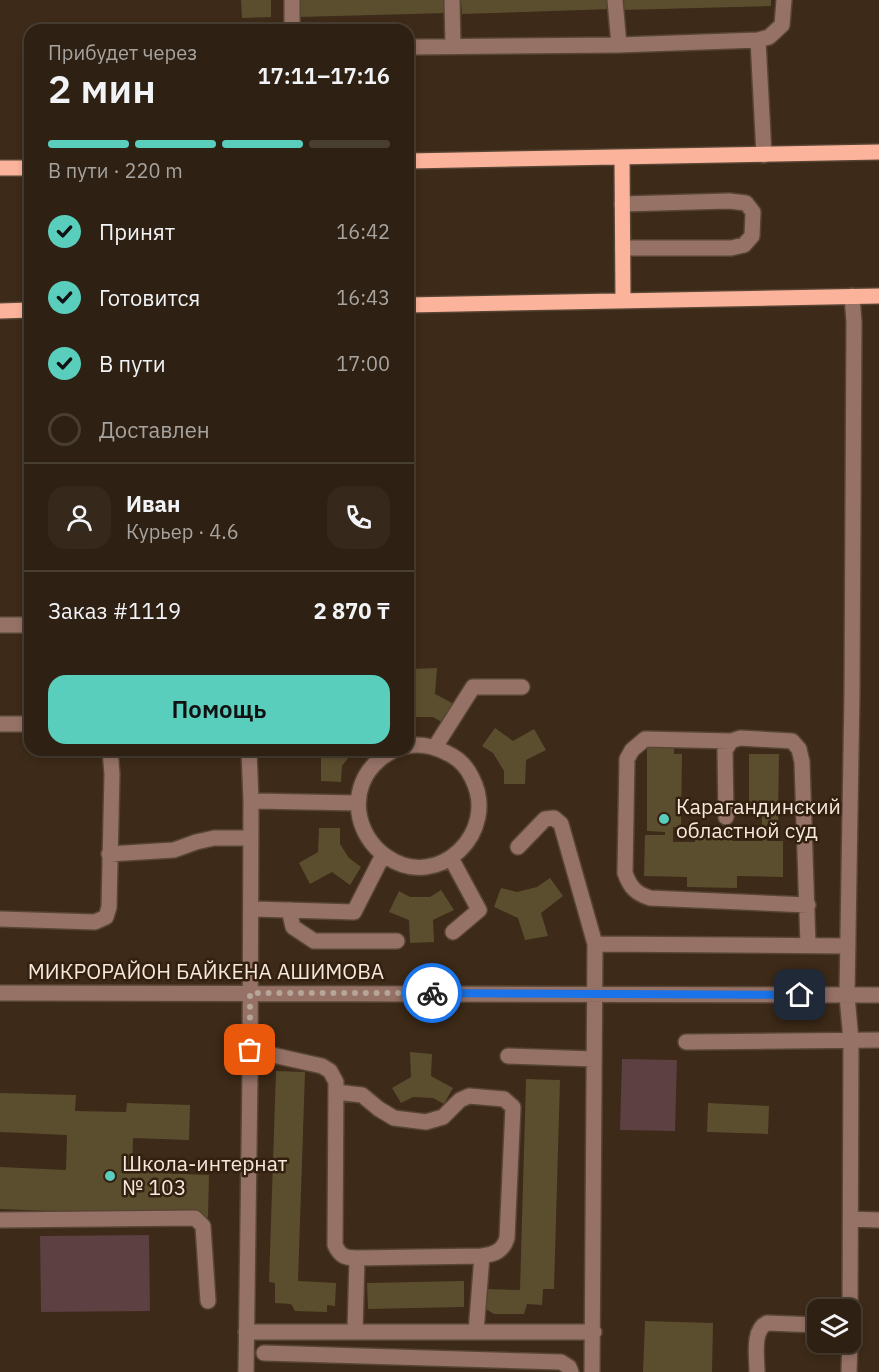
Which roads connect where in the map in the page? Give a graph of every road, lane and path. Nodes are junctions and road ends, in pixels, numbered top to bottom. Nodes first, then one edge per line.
1 (292, 0) edge
2 (452, 0) edge
3 (615, 0) edge
4 (784, 0) edge
5 (292, 24) edge
6 (758, 40) junction
7 (619, 45) junction
8 (453, 46) junction
9 (414, 47) edge
10 (879, 152) edge
11 (764, 155) junction
12 (622, 157) junction
13 (414, 161) edge
14 (0, 168) edge
15 (24, 168) edge
16 (622, 204) junction
17 (623, 248) junction
18 (852, 296) junction
19 (879, 296) edge
20 (623, 301) junction
21 (414, 304) edge
22 (24, 310) edge
23 (0, 311) edge
24 (0, 624) edge
25 (24, 625) edge
26 (522, 687) dead end
27 (0, 724) edge
28 (24, 724) edge
29 (731, 741) junction
30 (414, 745) edge
31 (435, 747) junction
32 (110, 756) edge
33 (249, 756) edge
34 (383, 756) edge
35 (251, 801) junction
36 (358, 803) junction
37 (726, 817) dead end
38 (251, 838) junction
39 (518, 847) dead end
40 (109, 854) junction
41 (383, 855) junction
42 (451, 858) junction
43 (808, 905) junction
44 (251, 909) junction
45 (289, 910) junction
46 (0, 919) edge
47 (453, 932) dead end
48 (397, 941) dead end
49 (595, 944) junction
50 (808, 945) junction
51 (848, 946) junction
52 (0, 993) edge
53 (250, 993) junction
54 (596, 995) junction
55 (879, 995) edge
56 (847, 996) junction
57 (851, 1040) junction
58 (879, 1040) edge
59 (686, 1042) dead end
60 (250, 1050) junction
61 (508, 1056) dead end
62 (594, 1059) junction
63 (336, 1092) junction
64 (851, 1219) junction
65 (0, 1220) edge
66 (879, 1220) edge
67 (482, 1256) junction
68 (357, 1258) junction
69 (850, 1299) edge
70 (208, 1300) dead end
71 (807, 1325) edge
72 (355, 1331) junction
73 (246, 1332) junction
74 (476, 1332) junction
75 (594, 1332) junction
76 (264, 1353) dead end
77 (850, 1353) edge
78 (246, 1372) edge
79 (571, 1372) edge
80 (592, 1372) edge
81 (756, 1372) edge
82 (849, 1372) edge

1 - 5 street
2 - 8 street
3 - 7 street
4 - 6 street
6 - 7 street
6 - 11 street
7 - 8 street
8 - 9 street
10 - 11 main road
11 - 12 main road
12 - 13 main road
12 - 16 main road
14 - 15 main road
16 - 17 main road
16 - 17 street
17 - 20 main road
18 - 19 main road
18 - 20 main road
18 - 51 street
20 - 21 main road
22 - 23 main road
24 - 25 street
26 - 31 street
27 - 28 street
29 - 37 street
29 - 43 street
29 - 43 street
30 - 31 street
31 - 42 street
32 - 40 street
33 - 35 street
34 - 36 street
35 - 36 street
35 - 38 street
36 - 41 street
38 - 40 street
38 - 44 street
39 - 49 street
40 - 46 street
41 - 42 street
41 - 45 street
42 - 47 street
43 - 50 street
44 - 45 street
44 - 53 street
45 - 48 street
49 - 50 street
49 - 54 street
50 - 51 street
51 - 56 street
52 - 53 street, МИКРОРАЙОН БАЙКЕНА АШИМОВА
53 - 54 street, МИКРОРАЙОН БАЙКЕНА АШИМОВА
53 - 60 street
54 - 56 street, МИКРОРАЙОН БАЙКЕНА АШИМОВА
54 - 62 street
55 - 56 street, МИКРОРАЙОН БАЙКЕНА АШИМОВА
56 - 57 street
57 - 58 street
57 - 59 street
57 - 64 street
60 - 63 street
60 - 73 street
61 - 62 street
62 - 75 street
63 - 67 street
63 - 68 street
64 - 66 street
64 - 69 street
65 - 70 street
67 - 68 street
67 - 74 street
68 - 72 street
71 - 81 street
72 - 73 street
72 - 74 street
73 - 78 street
74 - 75 street
75 - 80 street
76 - 79 street
77 - 82 street

